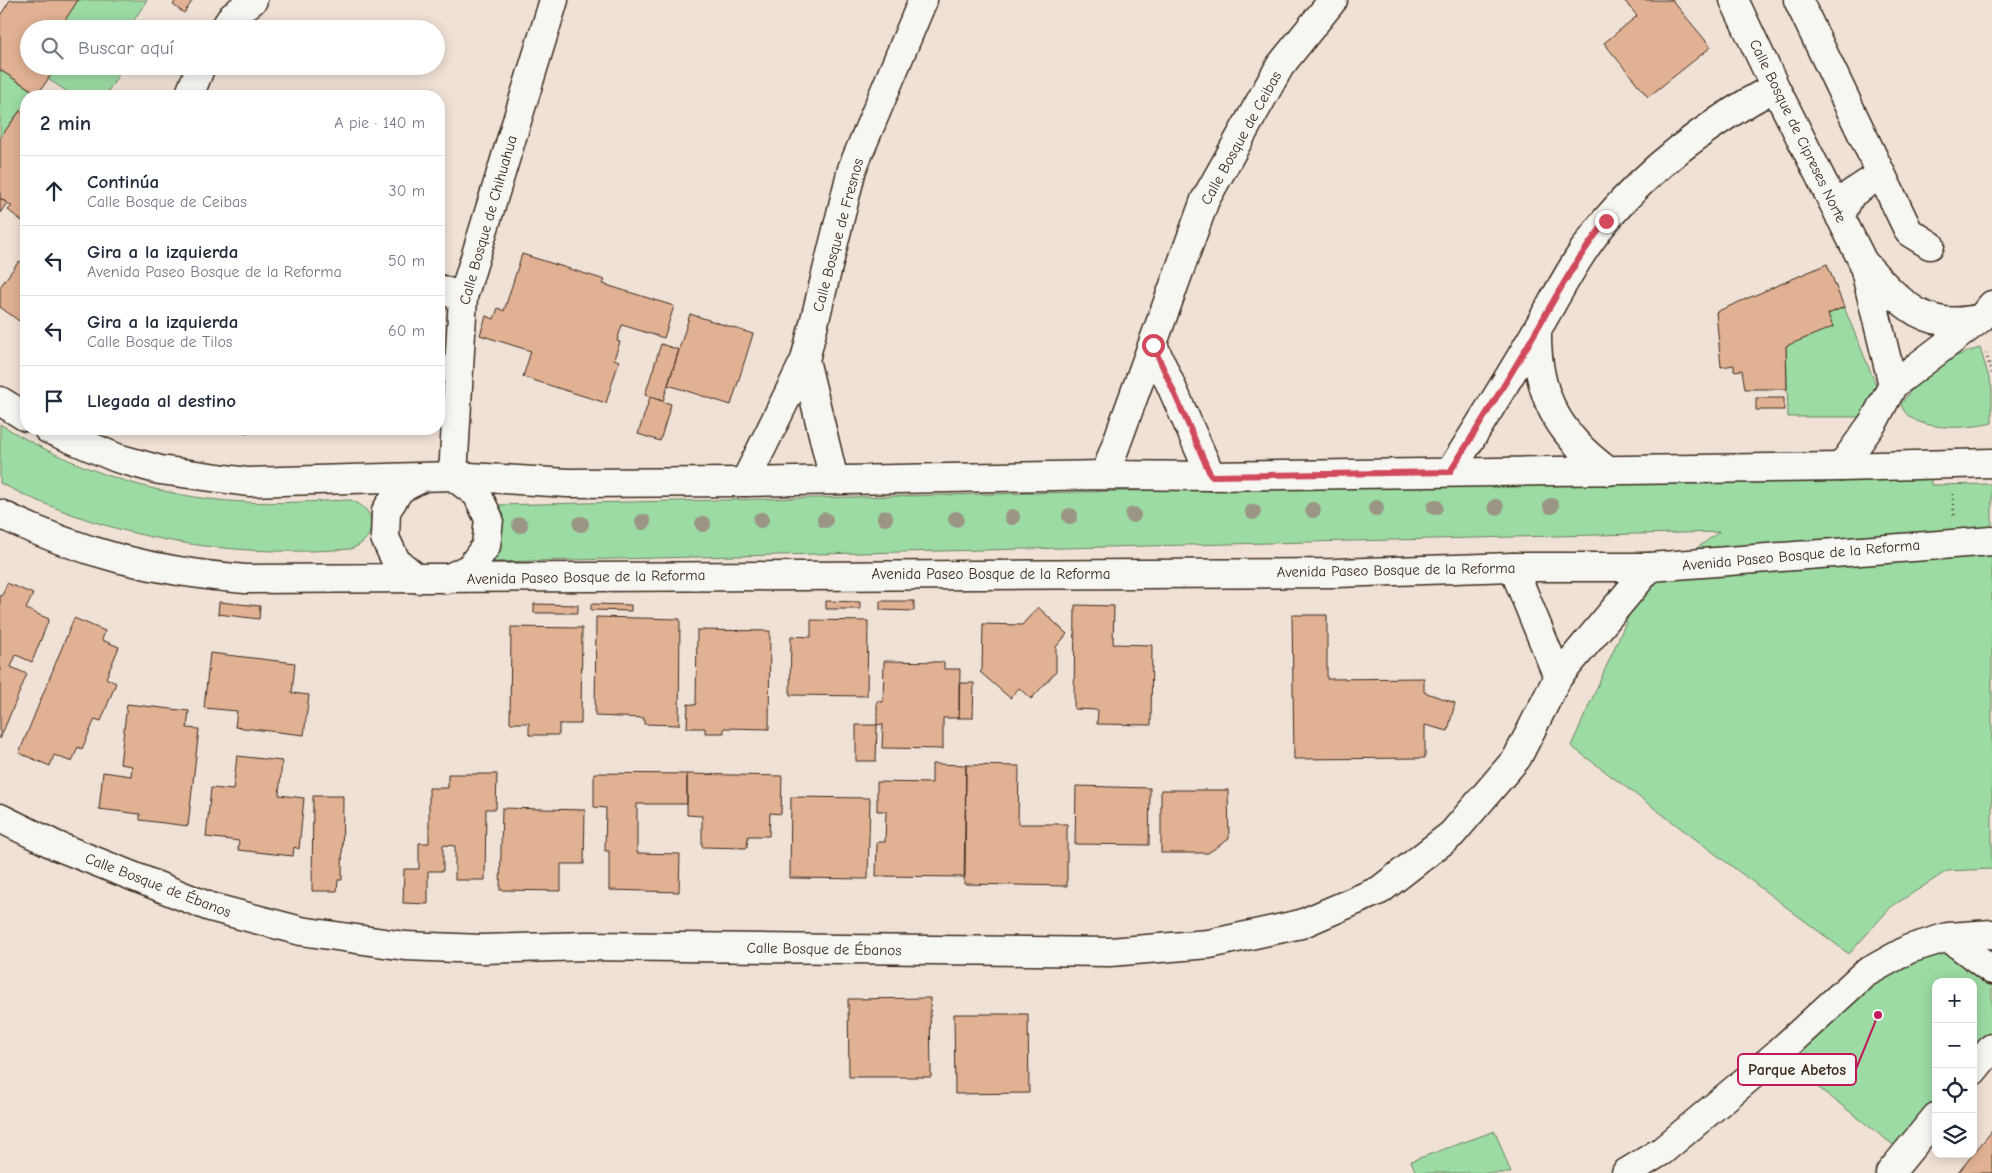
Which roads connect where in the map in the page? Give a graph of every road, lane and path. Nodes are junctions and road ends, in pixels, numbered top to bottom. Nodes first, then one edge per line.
1 (253, 0) edge
2 (554, 0) edge
3 (923, 0) edge
4 (1333, 0) edge
5 (1734, 0) edge
6 (1798, 0) edge
7 (230, 20) edge
8 (197, 75) edge
9 (1775, 87) junction
10 (191, 90) edge
11 (1880, 174) junction
12 (1840, 216) junction
13 (1930, 245) dead end
14 (1863, 262) junction
15 (451, 293) edge
16 (1986, 311) edge
17 (1537, 331) junction
18 (1153, 345) junction
19 (805, 360) junction
20 (1893, 385) junction
21 (0, 401) edge
22 (20, 413) edge
23 (62, 435) edge
24 (1951, 463) junction
25 (1987, 463) edge
26 (1841, 467) junction
27 (1608, 470) junction
28 (1450, 472) junction
29 (1105, 475) junction
30 (453, 476) junction
31 (1211, 476) junction
32 (422, 478) junction
33 (834, 480) junction
34 (744, 482) junction
35 (0, 514) edge
36 (1976, 541) edge
37 (1513, 567) junction
38 (1650, 567) junction
39 (418, 579) junction
40 (446, 580) junction
41 (1558, 677) junction
42 (0, 818) edge
43 (1992, 934) edge
44 (1948, 937) junction
45 (1992, 970) edge
46 (1992, 1048) edge
47 (1975, 1068) edge
48 (1932, 1122) edge
49 (1626, 1173) edge
50 (1890, 1173) edge

1 - 7 street
2 - 15 street, Calle Bosque de Chihuahua
3 - 19 street, Calle Bosque de Fresnos
4 - 18 street, Calle Bosque de Ceibas
5 - 9 street, Calle Bosque de Cipreses Norte
6 - 11 street
8 - 10 street
9 - 12 street, Calle Bosque de Cipreses Norte
9 - 17 street
11 - 12 street
11 - 13 street
12 - 14 street, Calle Bosque de Cipreses Norte
14 - 16 street, Calle Bosque de Cipreses Norte
14 - 20 street, Calle Bosque de Cipreses Norte
15 - 30 street, Calle Bosque de Chihuahua
16 - 20 street
17 - 27 street
17 - 28 street
18 - 29 street, Calle Bosque de Ceibas
18 - 31 street
19 - 33 street, Calle Bosque de Fresnos
19 - 34 street, Calle Bosque de Fresnos
20 - 26 street
21 - 22 street
23 - 32 street
24 - 25 street
24 - 26 street
24 - 36 path
26 - 27 street
27 - 28 street
28 - 31 street
29 - 31 street
29 - 33 street
30 - 32 street
30 - 34 street
30 - 40 street
32 - 39 street
33 - 34 street
35 - 39 street, Avenida Paseo Bosque de la Reforma
36 - 38 street, Avenida Paseo Bosque de la Reforma
37 - 38 street, Avenida Paseo Bosque de la Reforma
37 - 40 street, Avenida Paseo Bosque de la Reforma
37 - 41 street
38 - 41 street, Calle Bosque de Ébanos
39 - 40 street, Avenida Paseo Bosque de la Reforma
41 - 42 street, Calle Bosque de Ébanos
43 - 44 street
44 - 45 street
44 - 49 street
46 - 47 street
48 - 50 street

